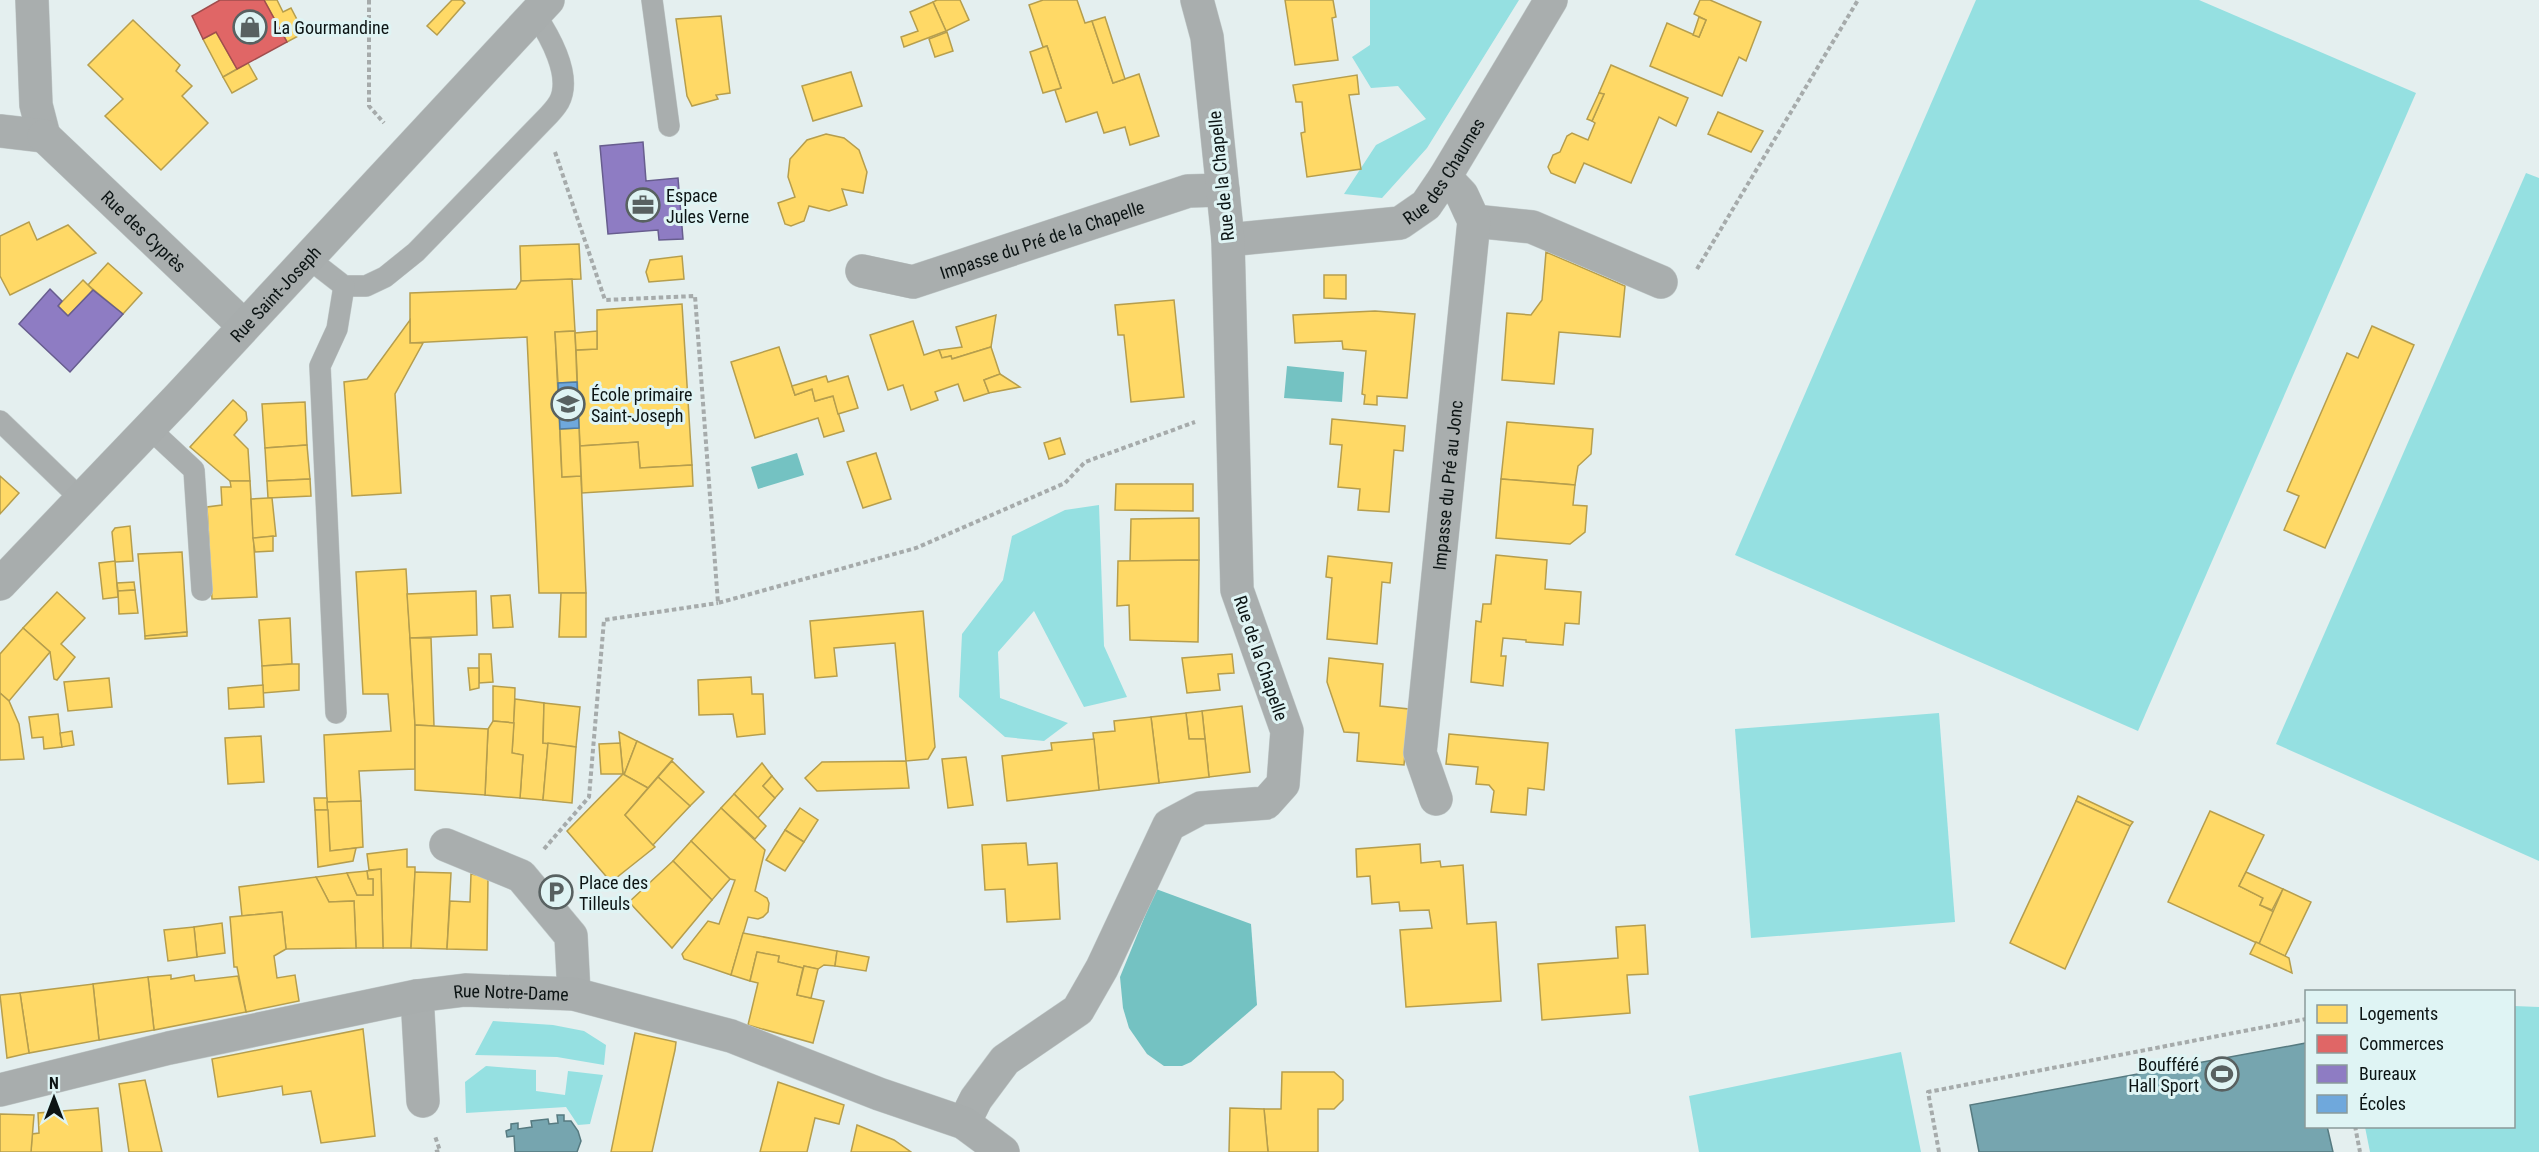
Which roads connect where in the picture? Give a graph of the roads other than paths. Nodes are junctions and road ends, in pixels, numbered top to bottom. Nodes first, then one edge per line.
1 (32, 0) edge
2 (652, 0) edge
3 (1197, 0) edge
4 (1551, 0) edge
5 (542, 7) edge
6 (669, 126) dead end
7 (0, 131) edge
8 (44, 136) junction
9 (1445, 177) junction
10 (1223, 190) junction
11 (1474, 221) junction
12 (1228, 240) junction
13 (308, 258) junction
14 (861, 271) dead end
15 (1661, 282) road end
16 (344, 286) junction
17 (244, 326) junction
18 (0, 422) edge
19 (149, 428) junction
20 (81, 499) junction
21 (0, 584) edge
22 (202, 590) dead end
23 (336, 713) dead end
24 (1436, 799) dead end
25 (446, 845) dead end
26 (574, 994) junction
27 (417, 996) junction
28 (0, 1090) edge
29 (423, 1101) dead end
30 (964, 1123) junction
31 (1003, 1152) edge

1 - 8 street
2 - 6 lane
3 - 10 street, Rue de la Chapelle
4 - 9 street, Rue des Chaumes
5 - 13 street, Rue Saint-Joseph
5 - 16 lane
7 - 8 street
8 - 17 street, Rue des Cyprès
9 - 11 street
9 - 12 street, Rue des Chaumes
10 - 12 street, Rue de la Chapelle
10 - 14 street, Impasse du Pré de la Chapelle
11 - 15 street
11 - 24 street, Impasse du Pré au Jonc
12 - 30 street, Rue de la Chapelle
13 - 16 lane
13 - 17 street, Rue Saint-Joseph
16 - 23 lane
17 - 19 street, Rue Saint-Joseph
18 - 20 lane
19 - 20 street, Rue Saint-Joseph
19 - 22 lane
20 - 21 street, Rue Saint-Joseph
25 - 26 street
26 - 27 street, Rue Notre-Dame
26 - 30 street, Rue Notre-Dame
27 - 28 street, Rue Notre-Dame
27 - 29 street
30 - 31 street, Rue Notre-Dame

